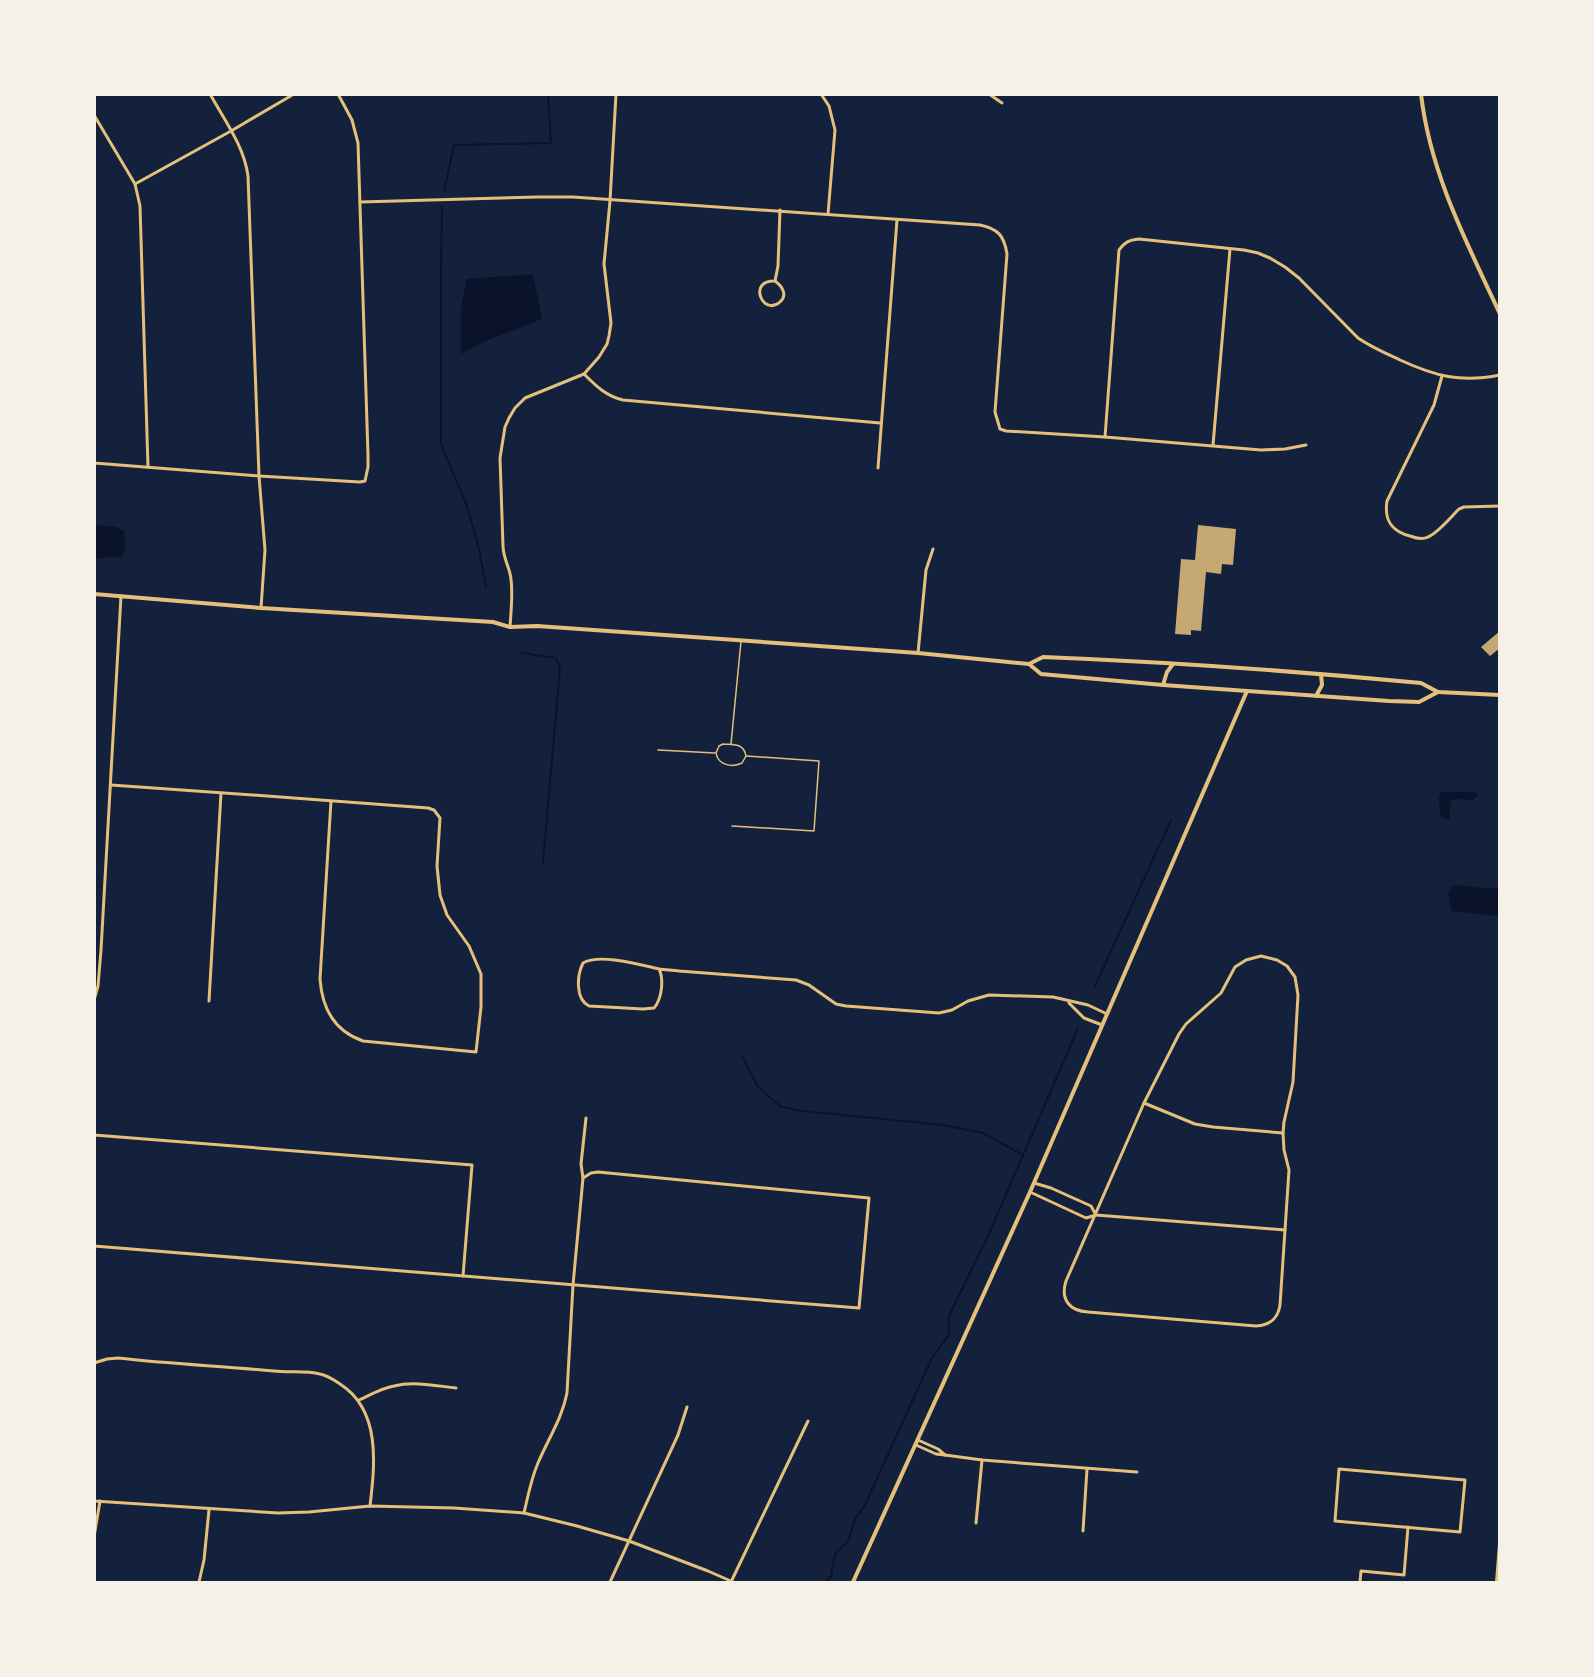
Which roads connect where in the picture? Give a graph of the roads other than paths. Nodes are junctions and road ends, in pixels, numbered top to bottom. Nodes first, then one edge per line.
1 (210, 94) edge
2 (294, 94) edge
3 (338, 94) edge
4 (616, 94) edge
5 (821, 94) edge
6 (989, 94) edge
7 (1420, 94) edge
8 (1002, 103) dead end
9 (94, 115) edge
10 (231, 131) junction
11 (135, 184) junction
12 (610, 201) junction
13 (360, 202) junction
14 (780, 210) junction
15 (828, 214) junction
16 (897, 220) junction
17 (1230, 249) junction
18 (775, 281) junction
19 (1500, 314) edge
20 (584, 374) junction
21 (1500, 375) edge
22 (1442, 376) junction
23 (880, 423) junction
24 (1105, 437) junction
25 (1213, 445) junction
26 (1306, 445) dead end
27 (94, 463) edge
28 (148, 467) junction
29 (878, 468) dead end
30 (259, 476) junction
31 (1500, 506) edge
32 (933, 549) dead end
33 (94, 594) edge
34 (121, 596) junction
35 (261, 608) junction
36 (510, 627) junction
37 (741, 640) junction
38 (918, 653) junction
39 (1174, 663) junction
40 (1029, 664) junction
41 (1321, 674) junction
42 (1163, 685) junction
43 (1247, 691) junction
44 (1438, 692) junction
45 (1500, 695) edge
46 (1316, 697) junction
47 (731, 744) junction
48 (658, 750) dead end
49 (716, 753) junction
50 (746, 756) junction
51 (111, 785) junction
52 (221, 793) junction
53 (331, 801) junction
54 (732, 826) dead end
55 (659, 969) junction
56 (94, 1000) edge
57 (209, 1001) dead end
58 (1068, 1002) junction
59 (1107, 1014) junction
60 (1102, 1025) junction
61 (1144, 1103) junction
62 (586, 1118) dead end
63 (1283, 1133) junction
64 (94, 1135) edge
65 (583, 1178) junction
66 (1034, 1183) junction
67 (1030, 1192) junction
68 (1096, 1215) junction
69 (1285, 1230) junction
70 (94, 1246) edge
71 (463, 1276) junction
72 (573, 1285) junction
73 (94, 1364) edge
74 (456, 1388) dead end
75 (359, 1400) junction
76 (687, 1407) dead end
77 (808, 1421) dead end
78 (917, 1442) junction
79 (982, 1460) junction
80 (1087, 1469) junction
81 (1137, 1472) dead end
82 (94, 1501) edge
83 (100, 1501) junction
84 (369, 1506) junction
85 (209, 1510) junction
86 (524, 1513) junction
87 (976, 1523) dead end
88 (1408, 1527) junction
89 (1083, 1532) dead end
90 (94, 1537) edge
91 (629, 1541) junction
92 (1500, 1544) edge
93 (199, 1582) edge
94 (610, 1582) edge
95 (732, 1582) edge
96 (853, 1582) edge
97 (1359, 1582) edge
98 (1497, 1582) edge

1 - 10 street
2 - 10 street
3 - 13 street
4 - 12 street
5 - 15 street
6 - 8 street
7 - 19 street
9 - 11 street
10 - 11 street
10 - 30 street
11 - 28 street
12 - 13 street
12 - 14 street
12 - 20 street
13 - 30 street
14 - 15 street
14 - 18 street
15 - 16 street
16 - 23 street
16 - 24 street
17 - 22 street
17 - 24 street
17 - 25 street
18 - 18 street
20 - 23 street
20 - 36 street
21 - 22 street
22 - 31 street
23 - 29 street
24 - 25 street
25 - 26 street
27 - 28 street
28 - 30 street
30 - 35 street
32 - 38 street
33 - 34 street
34 - 35 street
34 - 51 street
35 - 36 street
36 - 37 street
37 - 38 street
37 - 47 lane
38 - 40 street
39 - 40 street
39 - 41 street
39 - 42 street
40 - 42 street
41 - 44 street
41 - 46 street
42 - 43 street
43 - 46 street
43 - 59 street
44 - 45 street
44 - 46 street
47 - 49 lane
47 - 50 lane
48 - 49 lane
49 - 50 lane
50 - 54 lane
51 - 52 street
51 - 56 street
52 - 53 street
52 - 57 street
53 - 53 street
55 - 55 street
55 - 58 street
58 - 59 street
58 - 60 street
59 - 60 street
60 - 66 street
61 - 63 street
61 - 63 street
61 - 68 street
62 - 65 street
63 - 69 street
64 - 71 street
65 - 72 street
65 - 72 street
66 - 67 street
66 - 68 street
67 - 68 street
67 - 78 street
68 - 69 street
68 - 69 street
70 - 71 street
71 - 72 street
72 - 86 street
73 - 75 street
74 - 75 street
75 - 84 street
76 - 91 street
77 - 95 street
78 - 79 street
78 - 96 street
79 - 80 street
79 - 87 street
80 - 81 street
80 - 89 street
82 - 83 street
83 - 85 street
83 - 90 street
84 - 85 street
84 - 86 street
85 - 93 street
86 - 91 street
88 - 88 street
88 - 97 street
91 - 94 street
91 - 95 street
92 - 98 street

